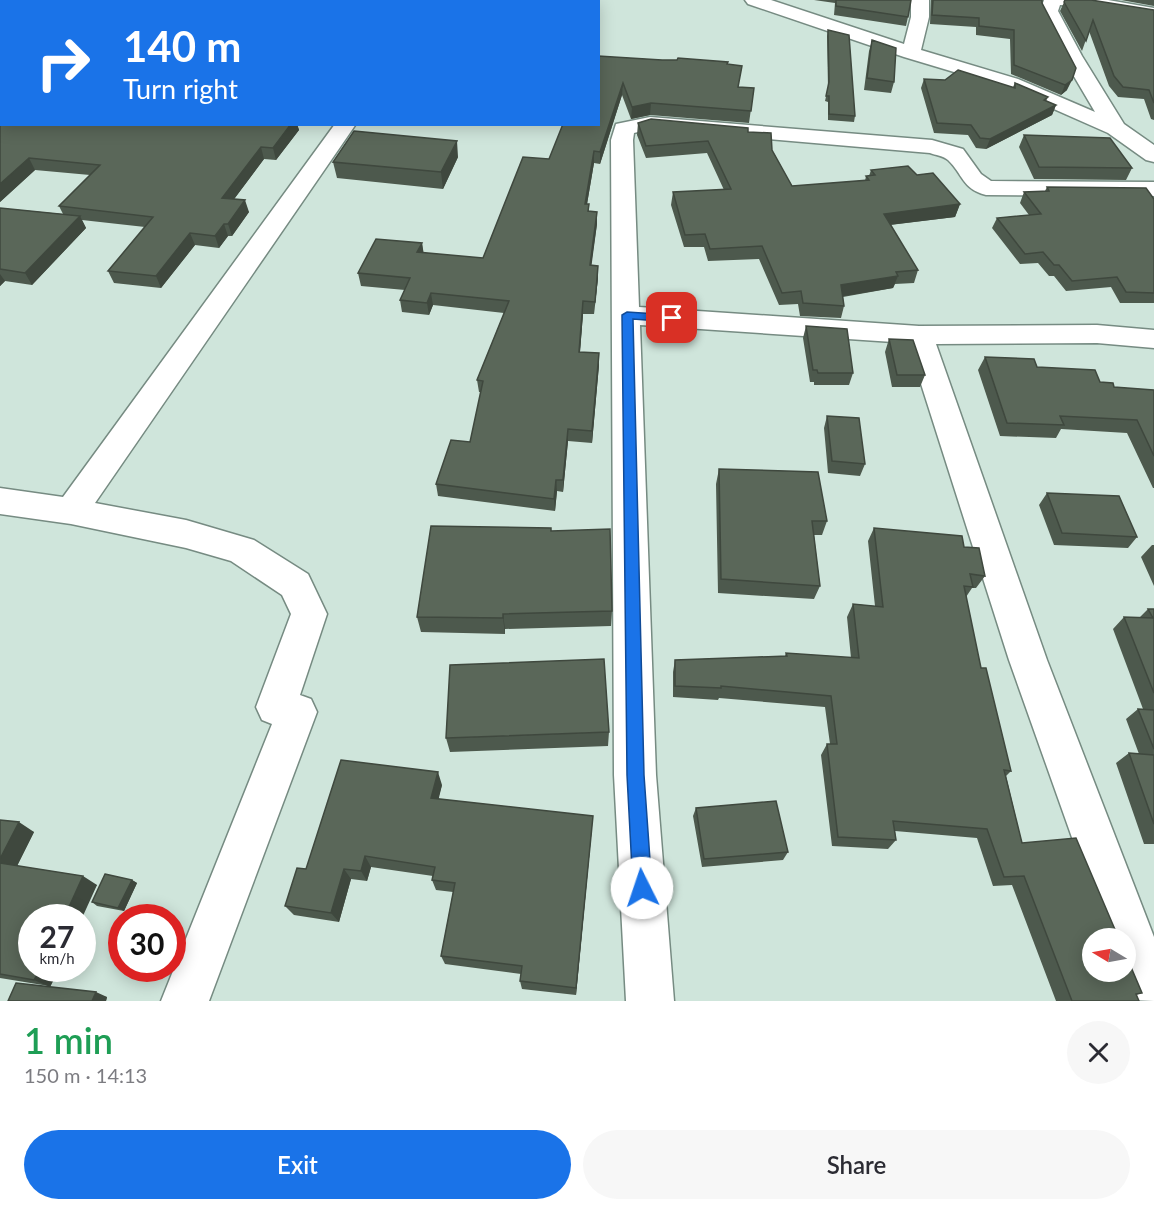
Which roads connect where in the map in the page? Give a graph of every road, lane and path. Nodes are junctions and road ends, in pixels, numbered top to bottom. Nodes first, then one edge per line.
1 (754, 0) edge
2 (920, 0) edge
3 (1102, 2) edge
4 (1154, 13) edge
5 (911, 53) junction
6 (344, 126) edge
7 (1116, 128) junction
8 (1154, 155) edge
9 (1154, 189) edge
10 (627, 315) junction
11 (919, 335) junction
12 (1154, 339) edge
13 (0, 501) edge
14 (71, 512) junction
15 (1154, 1000) edge
16 (184, 1001) edge
17 (650, 1001) edge

1 - 5 street
2 - 5 street
3 - 4 street
3 - 7 street
5 - 7 street
6 - 14 street
7 - 8 street
9 - 10 street
10 - 11 street
10 - 17 street
11 - 12 street
11 - 15 street
13 - 14 street
14 - 16 street

